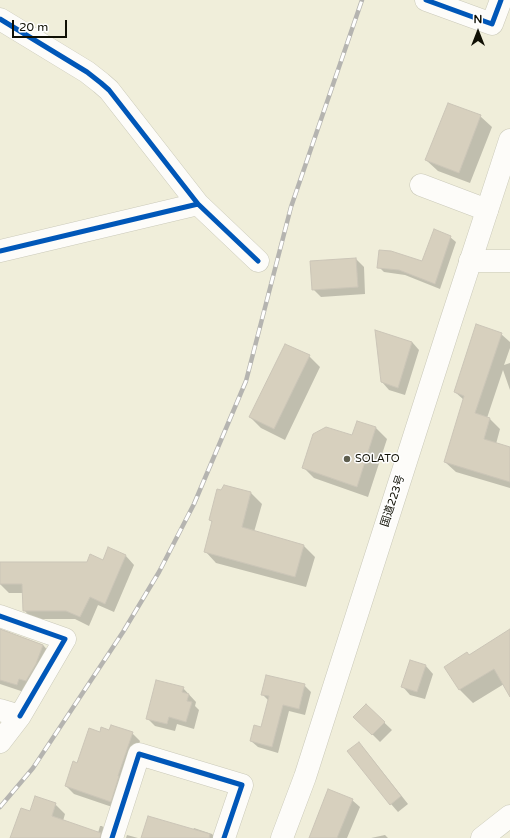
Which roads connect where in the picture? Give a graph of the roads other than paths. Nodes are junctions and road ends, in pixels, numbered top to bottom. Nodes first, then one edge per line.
1 (426, 0) edge
2 (501, 0) edge
3 (451, 4) edge
4 (0, 19) edge
5 (510, 140) edge
6 (421, 185) dead end
7 (198, 204) junction
8 (487, 210) junction
9 (0, 251) edge
10 (258, 261) dead end
11 (470, 261) junction
12 (510, 261) edge
13 (0, 616) edge
14 (10, 713) edge
15 (0, 742) edge
16 (510, 816) edge
17 (112, 838) edge
18 (224, 838) edge
19 (282, 838) edge
20 (482, 838) edge

1 - 3 main road
2 - 3 main road
4 - 7 main road
5 - 8 main road, 国道223号
6 - 8 main road
7 - 9 main road
7 - 10 main road
8 - 11 main road, 国道223号
11 - 12 main road
11 - 19 main road, 国道223号
13 - 14 main road
14 - 15 main road
16 - 20 main road
17 - 18 main road

